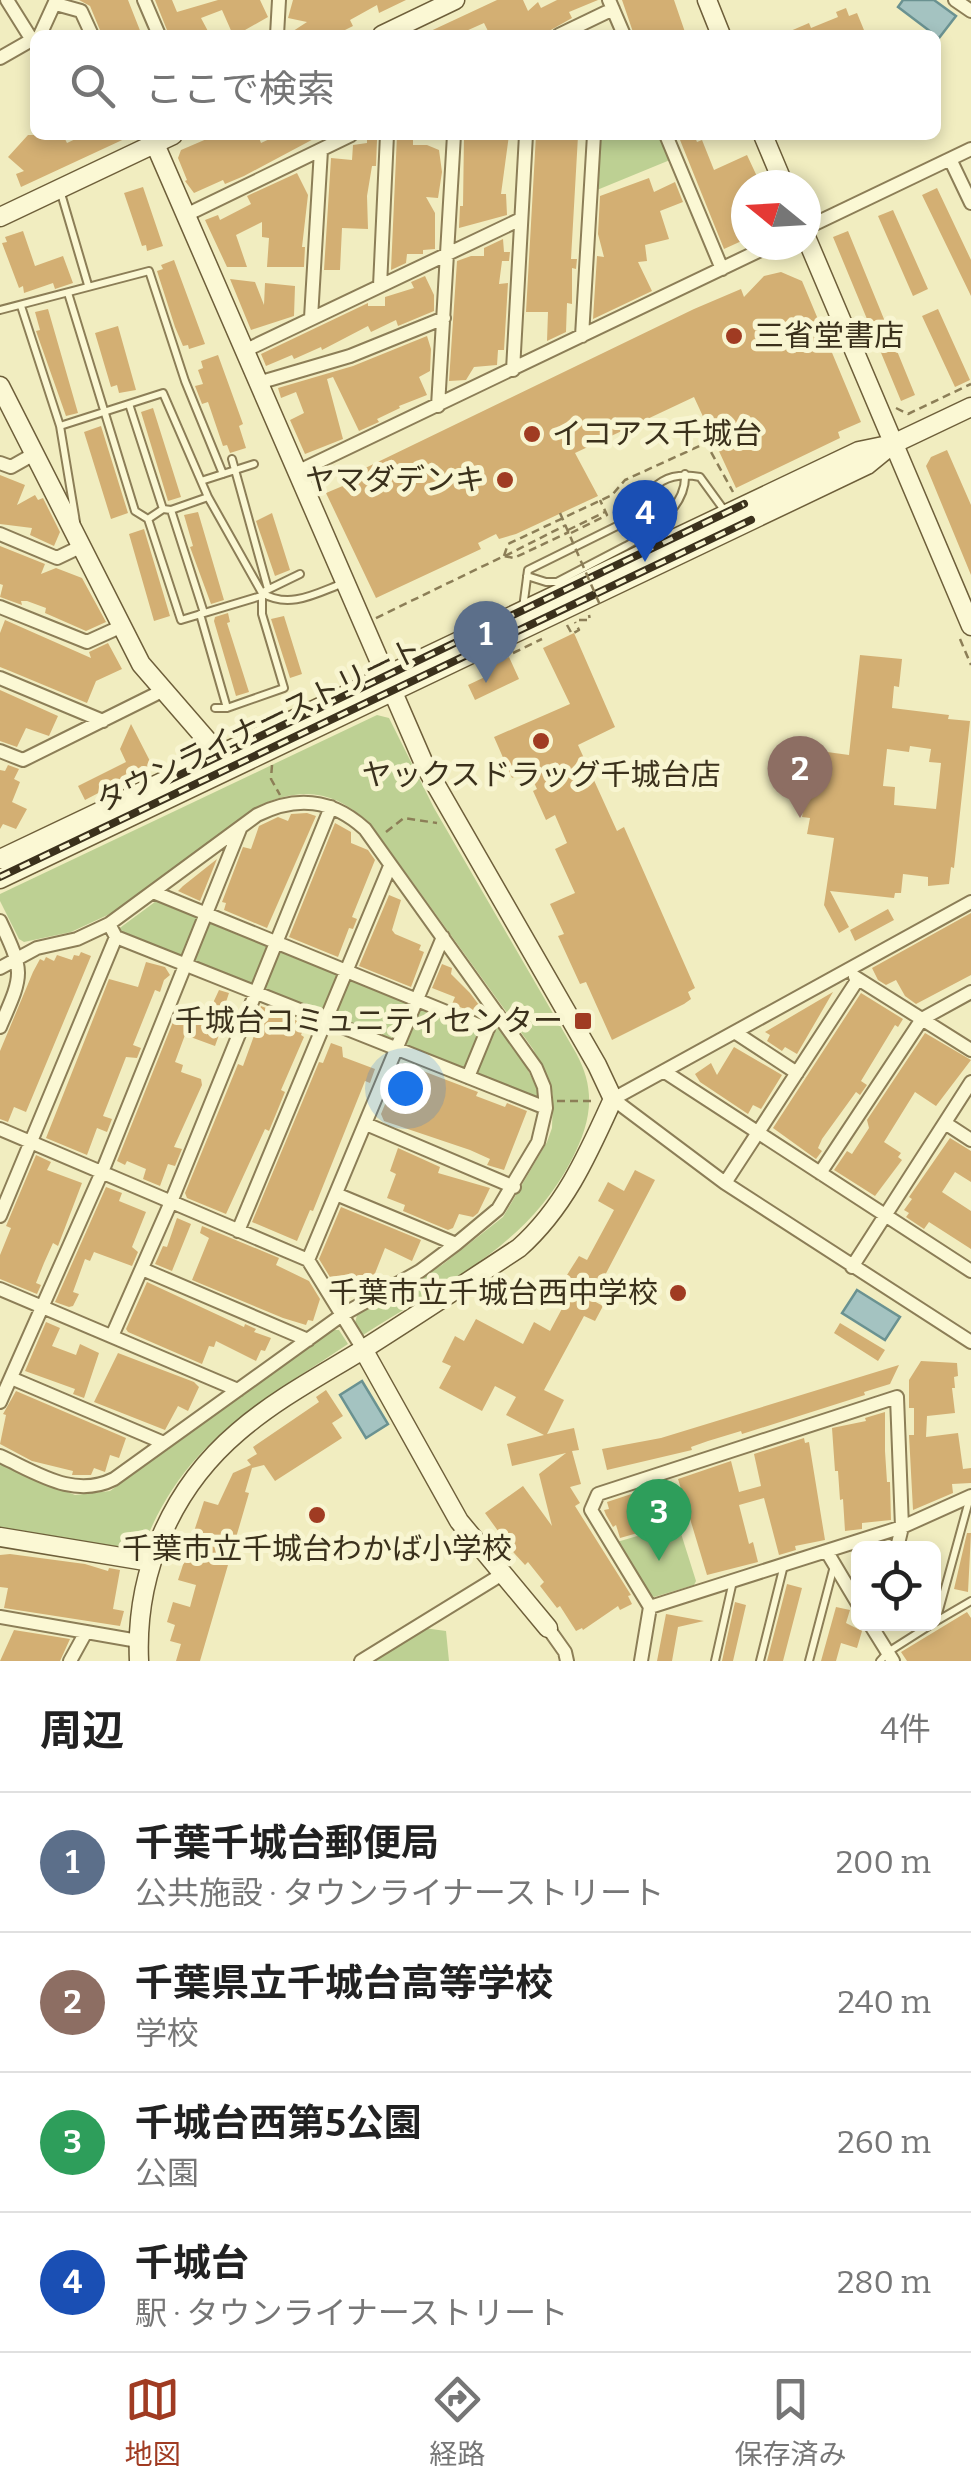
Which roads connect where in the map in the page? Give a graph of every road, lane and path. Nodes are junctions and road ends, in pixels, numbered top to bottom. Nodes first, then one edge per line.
1 (7, 0) edge
2 (144, 0) edge
3 (278, 0) edge
4 (455, 0) edge
5 (707, 0) edge
6 (955, 0) edge
7 (56, 2) edge
8 (608, 8) edge
9 (971, 11) edge
10 (30, 30) edge
11 (40, 30) edge
12 (90, 30) edge
13 (157, 30) edge
14 (276, 30) edge
15 (392, 30) edge
16 (568, 30) edge
17 (621, 30) edge
18 (720, 30) edge
19 (30, 41) edge
20 (0, 58) edge
21 (163, 140) edge
22 (341, 140) edge
23 (387, 140) edge
24 (454, 140) edge
25 (526, 140) edge
26 (594, 140) edge
27 (668, 140) edge
28 (765, 140) edge
29 (155, 144) junction
30 (971, 149) edge
31 (321, 150) junction
32 (950, 160) junction
33 (778, 170) edge
34 (60, 189) junction
35 (971, 203) edge
36 (186, 215) junction
37 (0, 217) edge
38 (521, 219) junction
39 (821, 221) edge
40 (448, 254) junction
41 (740, 260) edge
42 (816, 260) edge
43 (722, 269) junction
44 (88, 285) junction
45 (380, 286) junction
46 (68, 293) junction
47 (21, 306) junction
48 (0, 310) edge
49 (311, 318) junction
50 (444, 318) junction
51 (582, 336) junction
52 (244, 350) junction
53 (513, 370) junction
54 (258, 383) junction
55 (971, 384) edge
56 (0, 386) edge
57 (129, 404) junction
58 (438, 406) junction
59 (971, 407) edge
60 (896, 409) dead end
61 (106, 411) junction
62 (60, 426) junction
63 (893, 444) junction
64 (34, 454) junction
65 (232, 460) dead end
66 (0, 463) edge
67 (254, 464) dead end
68 (235, 470) junction
69 (297, 472) junction
70 (223, 474) junction
71 (685, 474) junction
72 (200, 481) junction
73 (208, 497) junction
74 (600, 500) dead end
75 (167, 509) junction
76 (560, 513) dead end
77 (727, 513) junction
78 (632, 514) junction
79 (148, 519) junction
80 (566, 524) junction
81 (569, 532) junction
82 (0, 534) edge
83 (633, 542) junction
84 (80, 547) junction
85 (504, 556) junction
86 (300, 574) dead end
87 (527, 576) junction
88 (345, 583) junction
89 (264, 593) junction
90 (608, 600) dead end
91 (600, 605) dead end
92 (0, 607) edge
93 (523, 609) junction
94 (590, 610) junction
95 (202, 614) junction
96 (590, 620) dead end
97 (558, 624) dead end
98 (967, 625) edge
99 (120, 627) junction
100 (382, 630) dead end
101 (549, 632) dead end
102 (502, 653) dead end
103 (971, 665) edge
104 (0, 678) edge
105 (388, 683) junction
106 (164, 690) junction
107 (215, 708) dead end
108 (227, 708) junction
109 (103, 720) junction
110 (0, 751) edge
111 (219, 754) junction
112 (272, 764) dead end
113 (281, 796) dead end
114 (331, 807) junction
115 (444, 825) dead end
116 (241, 826) junction
117 (380, 837) dead end
118 (0, 859) edge
119 (390, 866) junction
120 (0, 879) edge
121 (152, 892) junction
122 (971, 902) edge
123 (206, 914) junction
124 (0, 921) edge
125 (113, 930) junction
126 (443, 937) junction
127 (276, 942) junction
128 (18, 960) junction
129 (186, 965) junction
130 (0, 968) edge
131 (346, 971) junction
132 (853, 976) junction
133 (971, 992) edge
134 (256, 993) junction
135 (417, 1000) junction
136 (496, 1010) junction
137 (922, 1019) junction
138 (326, 1021) junction
139 (0, 1027) edge
140 (488, 1029) junction
141 (736, 1034) junction
142 (397, 1049) junction
143 (971, 1050) edge
144 (665, 1072) junction
145 (797, 1073) junction
146 (468, 1077) junction
147 (971, 1082) edge
148 (613, 1098) junction
149 (591, 1100) dead end
150 (550, 1105) junction
151 (945, 1123) junction
152 (366, 1124) junction
153 (0, 1130) edge
154 (758, 1132) junction
155 (971, 1140) edge
156 (32, 1143) junction
157 (102, 1172) junction
158 (820, 1173) junction
159 (725, 1183) junction
160 (514, 1187) junction
161 (336, 1194) junction
162 (171, 1202) junction
163 (0, 1216) edge
164 (886, 1216) junction
165 (238, 1230) junction
166 (456, 1244) junction
167 (308, 1260) junction
168 (852, 1267) junction
169 (142, 1269) junction
170 (971, 1271) edge
171 (0, 1289) edge
172 (42, 1307) junction
173 (342, 1315) junction
174 (112, 1336) junction
175 (308, 1340) junction
176 (971, 1342) edge
177 (363, 1349) junction
178 (11, 1378) junction
179 (238, 1390) junction
180 (0, 1402) edge
181 (164, 1443) junction
182 (0, 1456) edge
183 (971, 1496) edge
184 (902, 1527) junction
185 (0, 1537) edge
186 (899, 1541) edge
187 (831, 1558) junction
188 (151, 1562) junction
189 (784, 1566) junction
190 (504, 1573) junction
191 (733, 1581) junction
192 (851, 1592) edge
193 (941, 1598) edge
194 (971, 1601) edge
195 (650, 1607) junction
196 (941, 1618) edge
197 (2, 1622) edge
198 (548, 1628) joint
199 (876, 1631) edge
200 (922, 1631) edge
201 (86, 1632) junction
202 (138, 1641) junction
203 (887, 1658) edge
204 (70, 1661) edge
205 (138, 1661) edge
206 (360, 1661) edge
207 (566, 1661) edge
208 (641, 1661) edge
209 (714, 1661) edge
210 (760, 1661) edge
211 (809, 1661) edge

1 - 10 street
2 - 13 street
3 - 14 street
4 - 15 street
5 - 18 street
6 - 9 street
7 - 11 street
7 - 12 street
8 - 16 street
8 - 17 street
19 - 20 street
21 - 29 street
22 - 31 street
23 - 45 street
24 - 40 street
25 - 38 street
26 - 51 street
27 - 43 street
28 - 33 street
29 - 34 street
29 - 36 street
30 - 32 street
31 - 36 street
31 - 49 street
32 - 35 street
32 - 39 street
34 - 37 street
34 - 44 lane
36 - 52 street
38 - 40 street
38 - 53 street
40 - 45 street
40 - 50 street
41 - 43 street
42 - 63 street
43 - 51 street
44 - 46 lane
44 - 70 lane
45 - 49 street
46 - 47 lane
46 - 61 lane
47 - 48 lane
47 - 62 lane
49 - 52 street
50 - 54 street
50 - 58 street
51 - 53 street
52 - 54 street
53 - 58 street
54 - 69 street
55 - 60 path
56 - 64 street
57 - 61 lane
57 - 72 lane
57 - 75 lane
58 - 69 street
59 - 63 street
61 - 62 lane
61 - 79 lane
62 - 84 lane
63 - 77 street, タウンライナーストリート
63 - 98 street
63 - 105 street, タウンライナーストリート
64 - 66 street
64 - 84 street
65 - 68 lane
67 - 68 lane
68 - 70 lane
68 - 89 lane
69 - 88 street
70 - 72 lane
71 - 77 lane
71 - 78 lane
71 - 83 lane
72 - 73 lane
73 - 75 lane
73 - 89 lane
74 - 81 path
75 - 79 lane
75 - 95 lane
76 - 80 path, bridge
77 - 93 street, タウンライナーストリート
78 - 83 lane
78 - 87 lane
79 - 95 lane
80 - 81 path, bridge
80 - 85 path, bridge
81 - 85 path
81 - 91 path, bridge
82 - 84 street
83 - 87 lane
84 - 99 street
85 - 100 path
86 - 89 lane
87 - 93 lane
88 - 89 lane
88 - 105 street
89 - 95 lane
89 - 108 lane
90 - 94 path
92 - 99 street
93 - 105 street, タウンライナーストリート
94 - 96 path
94 - 97 path
95 - 108 lane
98 - 103 path
99 - 106 street
101 - 102 path
104 - 109 street
105 - 111 street, タウンライナーストリート
105 - 120 street, タウンライナーストリート
105 - 148 street
106 - 109 street
106 - 111 street
107 - 108 lane
109 - 110 street
111 - 118 street, タウンライナーストリート
112 - 113 path
114 - 116 street
114 - 119 street
114 - 127 street
115 - 117 path
116 - 121 street
116 - 123 street
119 - 126 street
119 - 131 street
121 - 123 street
121 - 125 street
122 - 132 street
123 - 127 street
123 - 129 street
124 - 128 street
125 - 128 street
125 - 129 street
125 - 156 street
126 - 135 street
126 - 136 street
127 - 131 street
127 - 134 street
128 - 130 street
128 - 139 street
129 - 134 street
129 - 157 street
131 - 135 street
131 - 138 street
132 - 137 street
132 - 141 street
132 - 145 street
133 - 137 street
134 - 138 street
134 - 162 street
135 - 140 street
135 - 142 street
136 - 140 street
136 - 150 street
137 - 143 street
137 - 158 street
138 - 142 street
138 - 165 street
140 - 146 street
141 - 144 street
141 - 145 street
142 - 146 street
142 - 152 street
144 - 148 street
144 - 154 street
145 - 154 street
146 - 150 street
147 - 151 street
148 - 159 street
148 - 177 street
149 - 150 path
150 - 160 street
151 - 155 street
151 - 164 street
152 - 160 street
152 - 161 street
153 - 156 street
154 - 158 street
154 - 159 street
156 - 157 street
156 - 163 street
157 - 162 street
157 - 172 street
158 - 164 street
159 - 168 street
160 - 166 street
161 - 166 street
161 - 167 street
162 - 165 street
162 - 169 street
164 - 168 street
164 - 170 street
165 - 167 street
166 - 173 street
167 - 173 street
168 - 176 street
169 - 174 street
169 - 175 street
171 - 172 street
172 - 174 street
172 - 178 street
173 - 175 street
173 - 177 street
174 - 179 street
175 - 179 street
177 - 188 street
177 - 190 street
178 - 180 street
178 - 181 street
179 - 181 street
181 - 182 street
183 - 184 street
183 - 193 lane
184 - 186 street
184 - 187 street
184 - 195 street
185 - 188 street
187 - 189 street
187 - 192 street
187 - 211 lane
188 - 202 street
189 - 191 street
189 - 210 lane
190 - 198 street
190 - 206 street
191 - 195 street
191 - 209 lane
194 - 196 lane
195 - 208 street
197 - 201 street
198 - 207 street
199 - 203 street
200 - 203 lane
201 - 202 street
201 - 204 street
202 - 205 street

